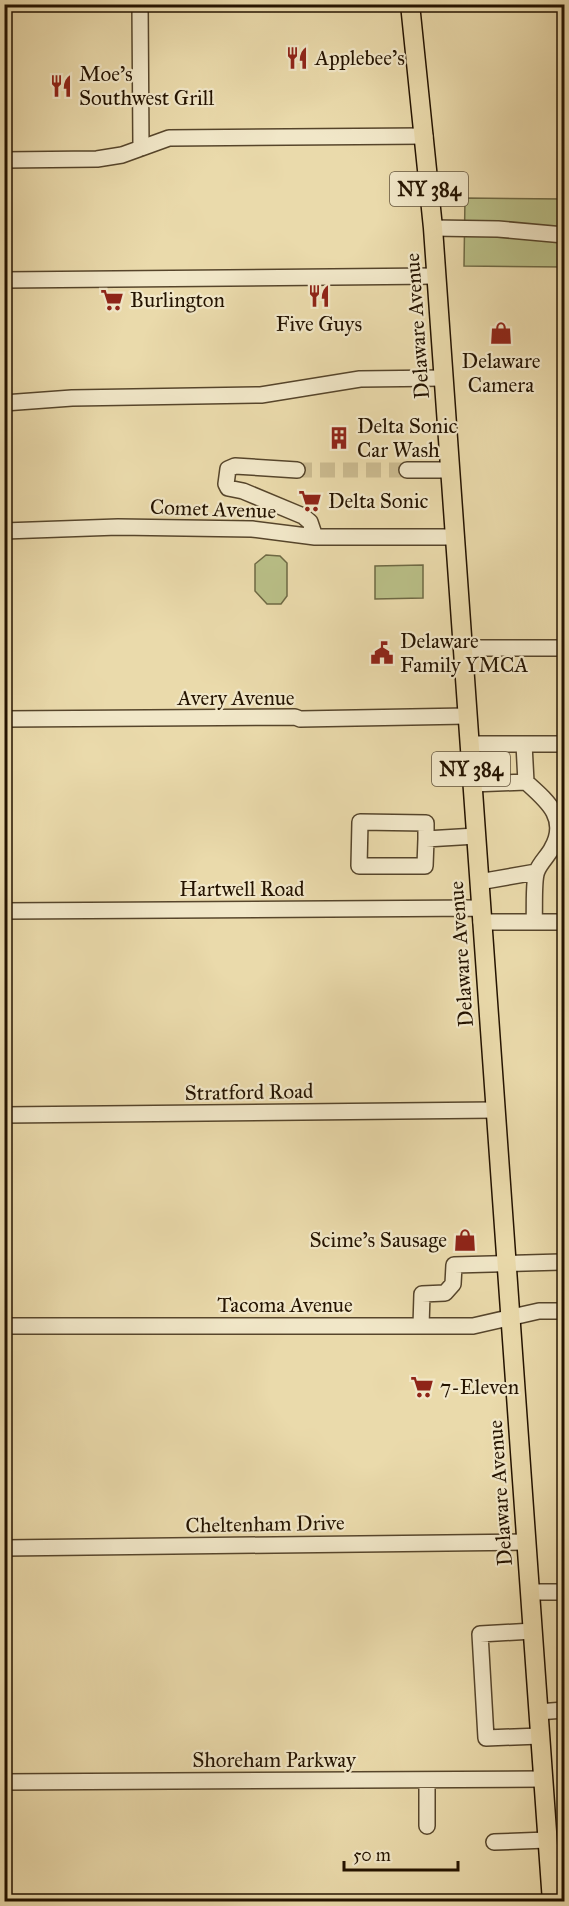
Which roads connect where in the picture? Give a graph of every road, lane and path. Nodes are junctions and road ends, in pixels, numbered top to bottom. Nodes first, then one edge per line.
1 (140, 4) edge
2 (410, 4) edge
3 (425, 136) junction
4 (141, 148) junction
5 (4, 160) edge
6 (433, 228) junction
7 (564, 236) edge
8 (436, 276) junction
9 (4, 280) edge
10 (443, 378) junction
11 (4, 403) edge
12 (297, 470) tunnel mouth
13 (407, 470) tunnel mouth
14 (450, 470) junction
15 (4, 531) edge
16 (315, 537) junction
17 (455, 537) junction
18 (462, 648) junction
19 (564, 648) edge
20 (467, 716) junction
21 (4, 719) edge
22 (469, 744) junction
23 (524, 744) junction
24 (564, 744) edge
25 (526, 782) junction
26 (472, 784) junction
27 (476, 836) junction
28 (426, 839) junction
29 (536, 872) junction
30 (479, 882) junction
31 (4, 912) edge
32 (480, 915) junction
33 (534, 922) junction
34 (564, 922) edge
35 (495, 1110) junction
36 (4, 1115) edge
37 (561, 1262) dead end
38 (506, 1263) junction
39 (564, 1311) edge
40 (510, 1317) junction
41 (564, 1322) edge
42 (4, 1326) edge
43 (421, 1326) junction
44 (526, 1542) junction
45 (4, 1548) edge
46 (530, 1592) junction
47 (564, 1592) edge
48 (533, 1631) junction
49 (564, 1710) edge
50 (538, 1712) junction
51 (540, 1736) junction
52 (543, 1779) junction
53 (427, 1780) junction
54 (4, 1782) edge
55 (427, 1826) dead end
56 (548, 1839) junction
57 (494, 1842) dead end
58 (552, 1902) edge

1 - 4 street
2 - 3 main road, Delaware Avenue / NY 384
3 - 4 street
3 - 6 main road, Delaware Avenue / NY 384
4 - 5 street
6 - 7 street
6 - 8 main road, Delaware Avenue / NY 384
8 - 9 street
8 - 10 main road, Delaware Avenue / NY 384
10 - 11 street
10 - 14 main road, Delaware Avenue / NY 384
12 - 16 street
13 - 14 street
14 - 17 main road, Delaware Avenue / NY 384
15 - 16 street, Comet Avenue
16 - 17 street, Comet Avenue
17 - 18 main road, Delaware Avenue / NY 384
18 - 19 street
18 - 20 main road, Delaware Avenue / NY 384
20 - 21 street, Avery Avenue
20 - 22 main road, Delaware Avenue / NY 384
22 - 23 street
22 - 26 main road, Delaware Avenue / NY 384
23 - 24 street
23 - 25 street
25 - 26 street
25 - 29 street
26 - 27 main road, Delaware Avenue / NY 384
27 - 28 street
27 - 30 main road, Delaware Avenue / NY 384
28 - 28 street
29 - 30 street
29 - 33 street
30 - 32 main road, Delaware Avenue / NY 384
31 - 32 street, Hartwell Road
32 - 33 street, Hartwell Road
32 - 35 main road, Delaware Avenue / NY 384
33 - 34 street, Hartwell Road
35 - 36 street, Stratford Road
35 - 38 main road, Delaware Avenue / NY 384
37 - 38 street
38 - 40 main road, Delaware Avenue / NY 384
38 - 43 street
39 - 40 street, Tacoma Avenue
39 - 41 street
40 - 43 street, Tacoma Avenue
40 - 44 main road, Delaware Avenue / NY 384
42 - 43 street, Tacoma Avenue
44 - 45 street, Cheltenham Drive
44 - 46 main road, Delaware Avenue / NY 384
46 - 47 street
46 - 48 main road, Delaware Avenue / NY 384
48 - 50 main road, Delaware Avenue / NY 384
48 - 51 street
49 - 50 street
50 - 51 main road, Delaware Avenue / NY 384
51 - 52 main road, Delaware Avenue / NY 384
52 - 53 street, Shoreham Parkway
52 - 56 main road, Delaware Avenue / NY 384
53 - 54 street, Shoreham Parkway
53 - 55 street
56 - 57 street
56 - 58 main road, Delaware Avenue / NY 384

